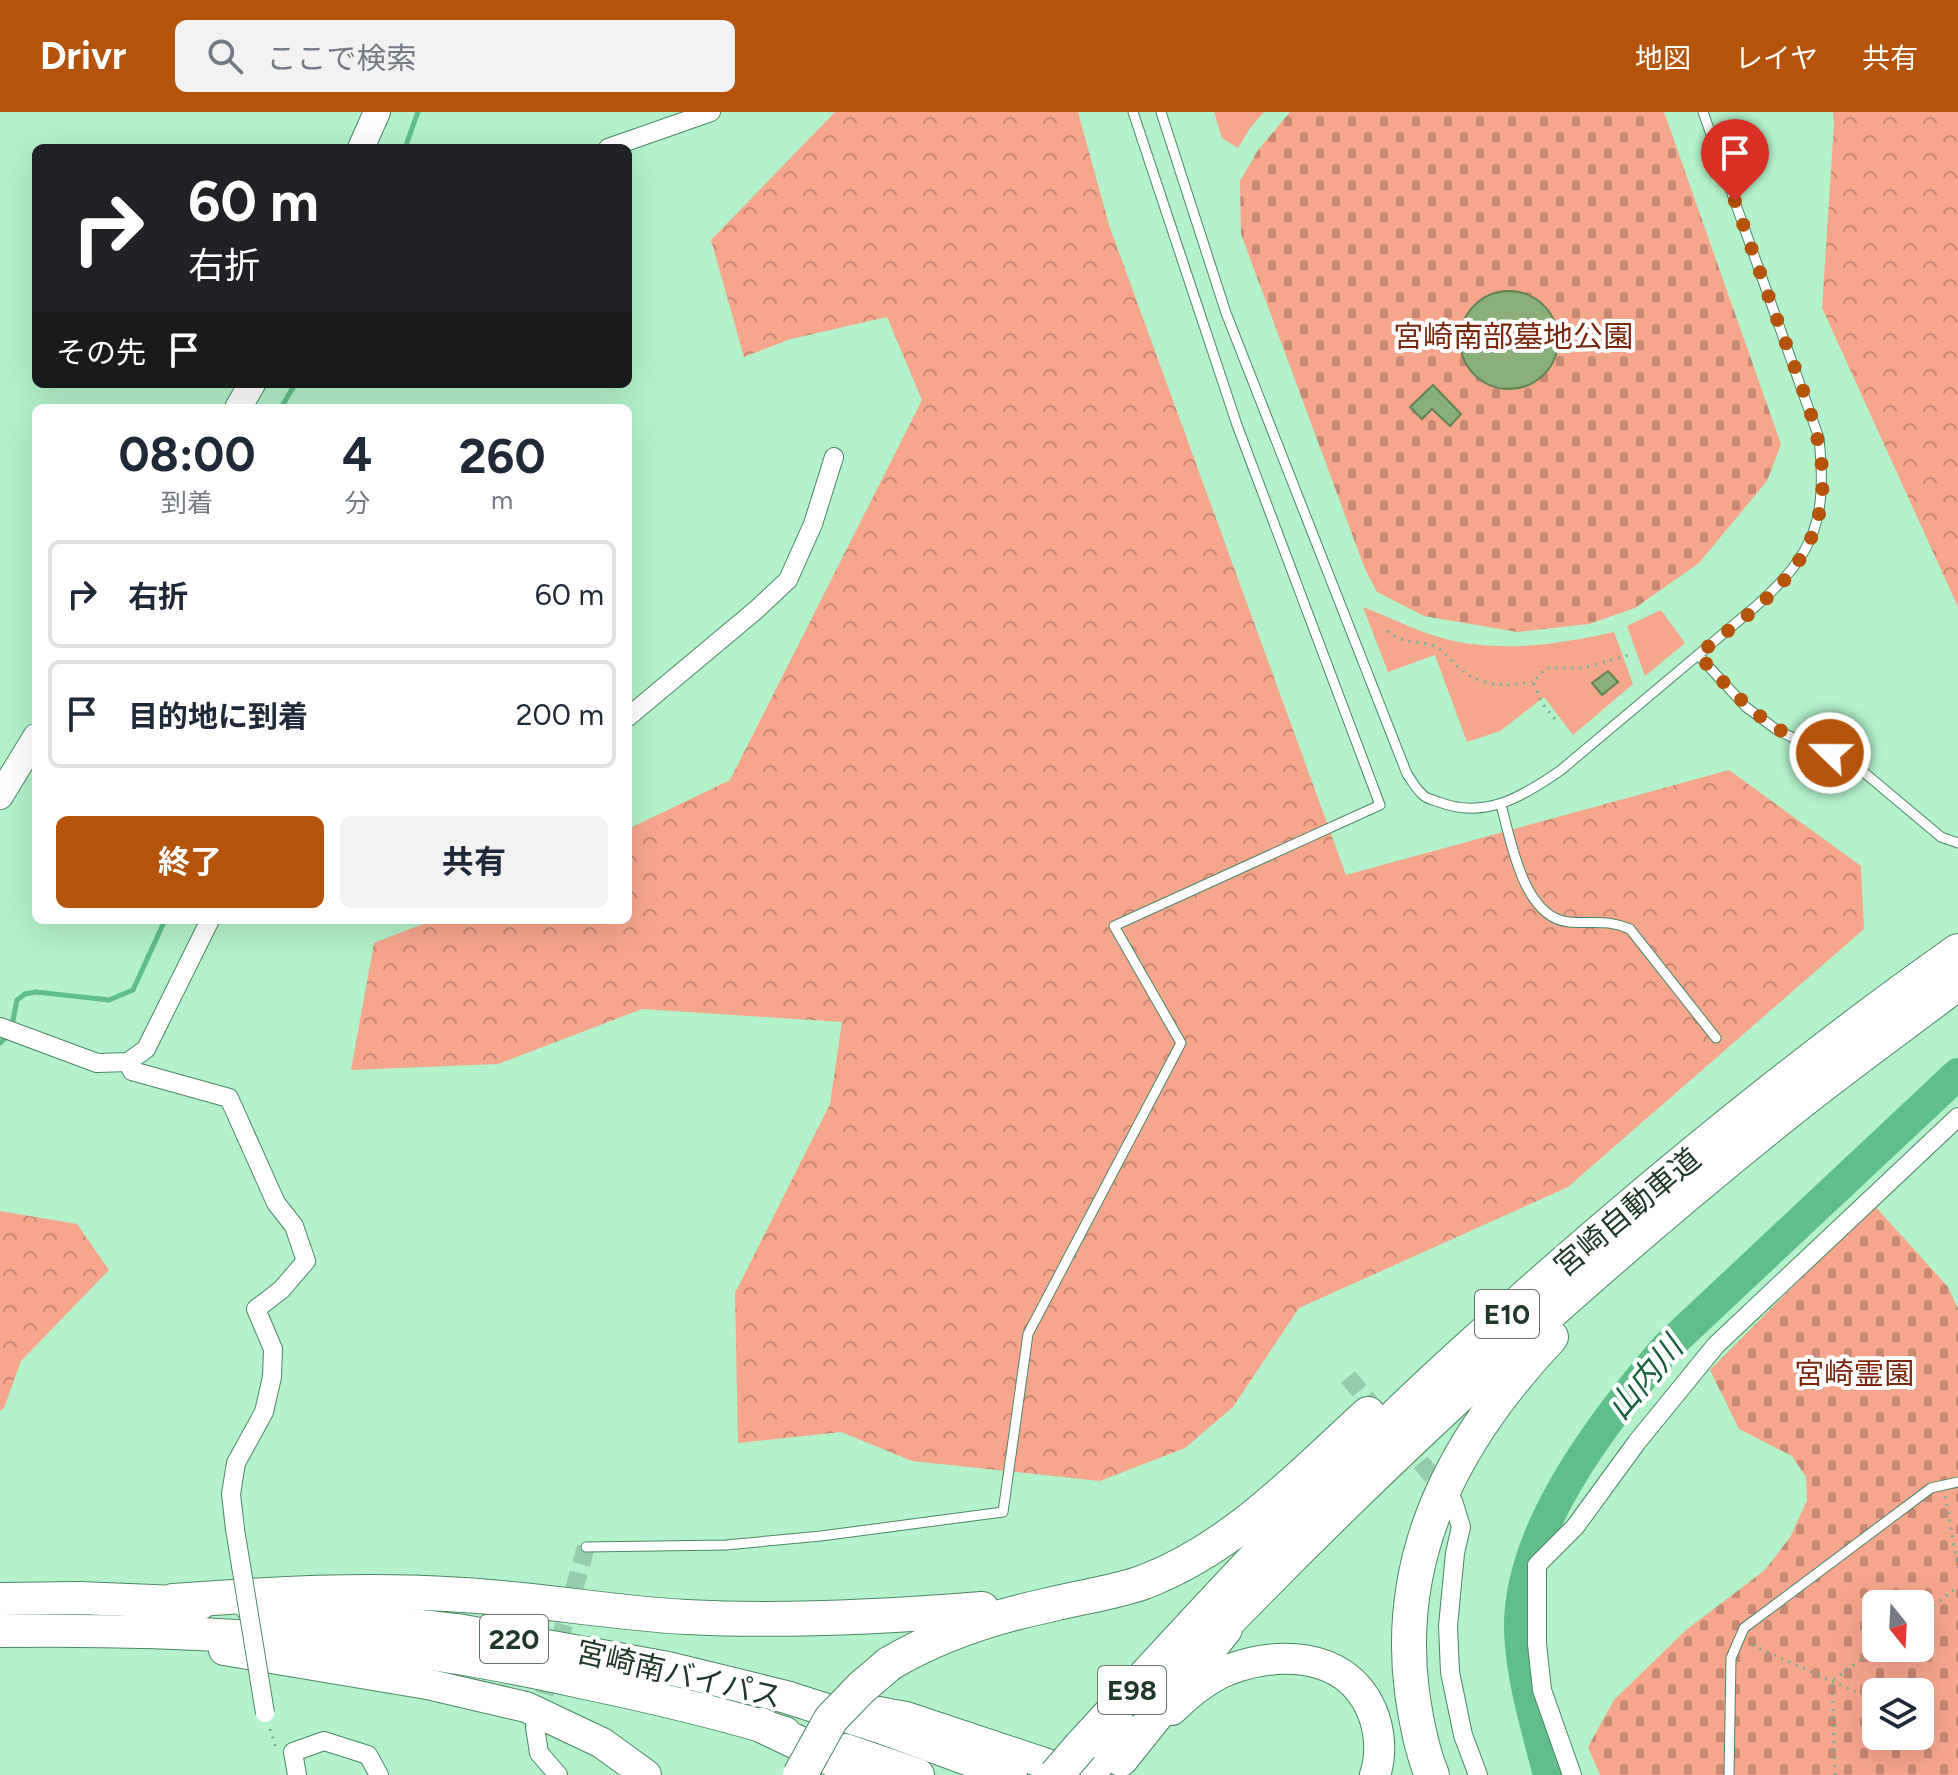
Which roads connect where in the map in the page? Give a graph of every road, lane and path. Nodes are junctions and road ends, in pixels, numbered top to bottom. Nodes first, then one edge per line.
1 (377, 112) edge
2 (711, 112) edge
3 (1133, 112) edge
4 (1161, 112) edge
5 (1703, 112) edge
6 (363, 144) edge
7 (619, 144) edge
8 (834, 457) dead end
9 (1387, 631) dead end
10 (1629, 655) dead end
11 (1698, 655) junction
12 (1533, 682) junction
13 (632, 714) edge
14 (1555, 719) dead end
15 (32, 744) edge
16 (0, 796) edge
17 (1501, 805) junction
18 (1958, 843) edge
19 (208, 924) edge
20 (1958, 951) edge
21 (1958, 983) edge
22 (0, 1027) edge
23 (1716, 1038) dead end
24 (1811, 1061) junction
25 (128, 1062) junction
26 (1958, 1117) edge
27 (1689, 1192) junction
28 (1958, 1482) edge
29 (1943, 1484) junction
30 (1453, 1501) tunnel mouth
31 (586, 1547) dead end
32 (1958, 1568) edge
33 (1958, 1587) edge
34 (0, 1589) edge
35 (80, 1598) junction
36 (0, 1599) edge
37 (173, 1601) junction
38 (1050, 1604) junction
39 (1934, 1605) edge
40 (1242, 1606) junction
41 (99, 1629) junction
42 (0, 1631) edge
43 (1737, 1640) junction
44 (1191, 1643) junction
45 (1862, 1658) edge
46 (1832, 1681) junction
47 (1862, 1695) edge
48 (786, 1697) junction
49 (265, 1713) joint
50 (761, 1725) junction
51 (535, 1727) tunnel mouth
52 (276, 1750) dead end
53 (1098, 1766) edge
54 (297, 1775) edge
55 (379, 1775) edge
56 (558, 1775) edge
57 (646, 1775) edge
58 (800, 1775) edge
59 (873, 1775) edge
60 (918, 1775) edge
61 (1011, 1775) edge
62 (1056, 1775) edge
63 (1375, 1775) edge
64 (1432, 1775) edge
65 (1478, 1775) edge
66 (1572, 1775) edge
67 (1729, 1775) edge
68 (1835, 1775) edge

1 - 6 main road
2 - 7 street
3 - 31 lane
4 - 17 lane
5 - 11 lane
8 - 13 street
9 - 12 path
10 - 12 path
11 - 17 lane
11 - 18 lane
12 - 14 path
15 - 16 main road
17 - 23 lane
19 - 25 street
20 - 24 highway, 宮崎自動車道 / E10
21 - 27 highway, 宮崎自動車道 / E10
22 - 25 street
24 - 38 highway
24 - 44 highway, 宮崎自動車道 / E10
25 - 49 street, bridge
26 - 66 street
27 - 40 highway, 宮崎自動車道 / E10
27 - 64 highway
28 - 29 lane
29 - 32 path
29 - 43 lane
30 - 65 street
33 - 39 path
34 - 35 highway
35 - 36 highway, 宮崎南バイパス / 220
35 - 37 highway, 宮崎南バイパス / 220
37 - 38 highway
37 - 48 highway, 宮崎南バイパス / 220
38 - 58 highway, bridge
40 - 44 highway, 宮崎自動車道 / E10
40 - 53 highway
41 - 42 highway, 宮崎南バイパス / 220
41 - 50 highway, 宮崎南バイパス / 220
41 - 57 main road
43 - 46 path
43 - 67 lane
44 - 53 highway, E98
45 - 46 path
46 - 47 path
46 - 68 path
48 - 53 main road
48 - 61 highway, 宮崎南バイパス / 220
49 - 52 path
50 - 59 highway
50 - 60 highway, 宮崎南バイパス / 220
51 - 56 street
53 - 62 highway, E98, bridge
53 - 63 main road
54 - 55 street

